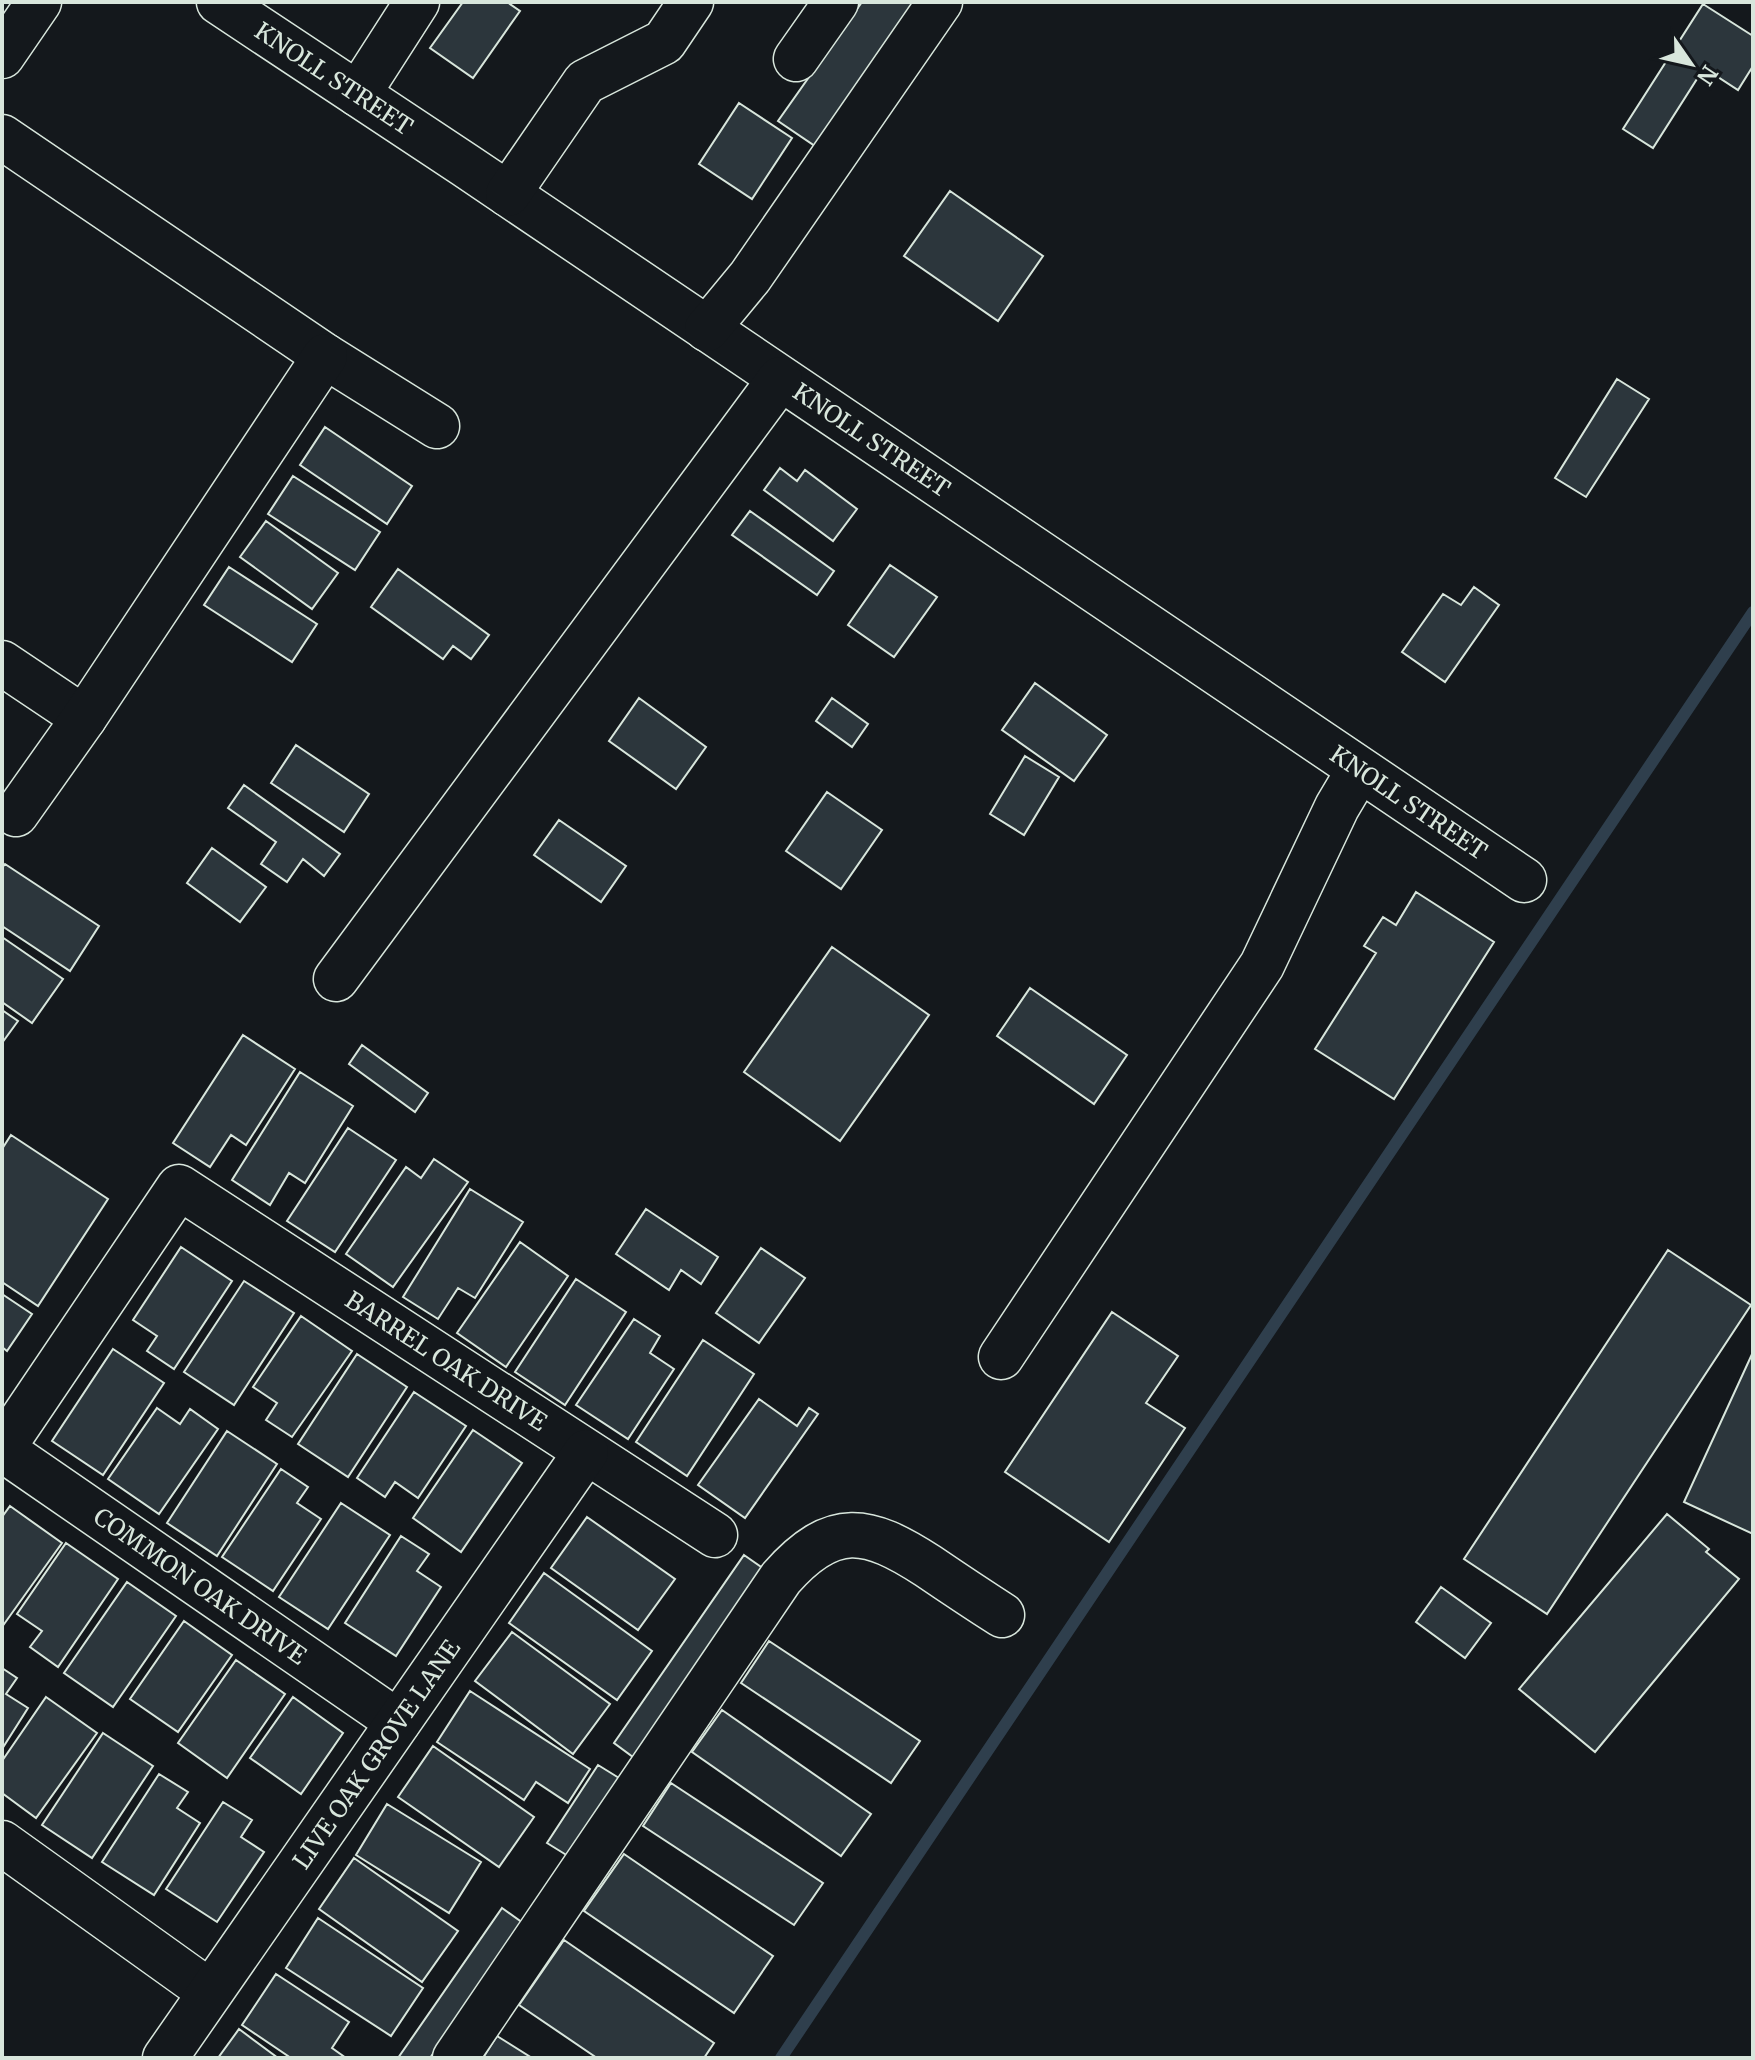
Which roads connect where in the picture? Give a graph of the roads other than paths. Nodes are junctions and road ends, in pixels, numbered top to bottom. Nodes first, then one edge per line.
1 (39, 2) edge
2 (219, 2) edge
3 (417, 2) edge
4 (691, 2) edge
5 (836, 2) edge
6 (940, 2) edge
7 (2, 56) edge
8 (796, 59) dead end
9 (358, 94) junction
10 (2, 137) edge
11 (508, 194) junction
12 (707, 329) junction
13 (325, 356) junction
14 (780, 379) junction
15 (437, 426) dead end
16 (2, 663) edge
17 (84, 718) junction
18 (1359, 770) junction
19 (16, 814) dead end
20 (1524, 880) dead end
21 (336, 979) dead end
22 (1001, 1357) dead end
23 (2, 1449) edge
24 (586, 1452) junction
25 (715, 1535) dead end
26 (1002, 1615) dead end
27 (398, 1722) junction
28 (2, 1843) edge
29 (210, 1992) junction
30 (165, 2058) edge
31 (455, 2058) edge

1 - 7 street
2 - 9 street, KNOLL STREET
3 - 9 street
4 - 11 street
5 - 8 street
6 - 12 street
9 - 11 street, KNOLL STREET
10 - 13 street
11 - 12 street, KNOLL STREET
12 - 14 street, KNOLL STREET
13 - 15 street
13 - 17 street
14 - 18 street, KNOLL STREET
14 - 21 street
16 - 17 street
17 - 19 street
18 - 20 street, KNOLL STREET
18 - 22 street
23 - 24 street, BARREL OAK DRIVE
23 - 27 street, COMMON OAK DRIVE
24 - 25 street, BARREL OAK DRIVE
24 - 27 street, LIVE OAK GROVE LANE
26 - 31 street
27 - 29 street, LIVE OAK GROVE LANE
28 - 29 street
29 - 30 street, LIVE OAK GROVE LANE

